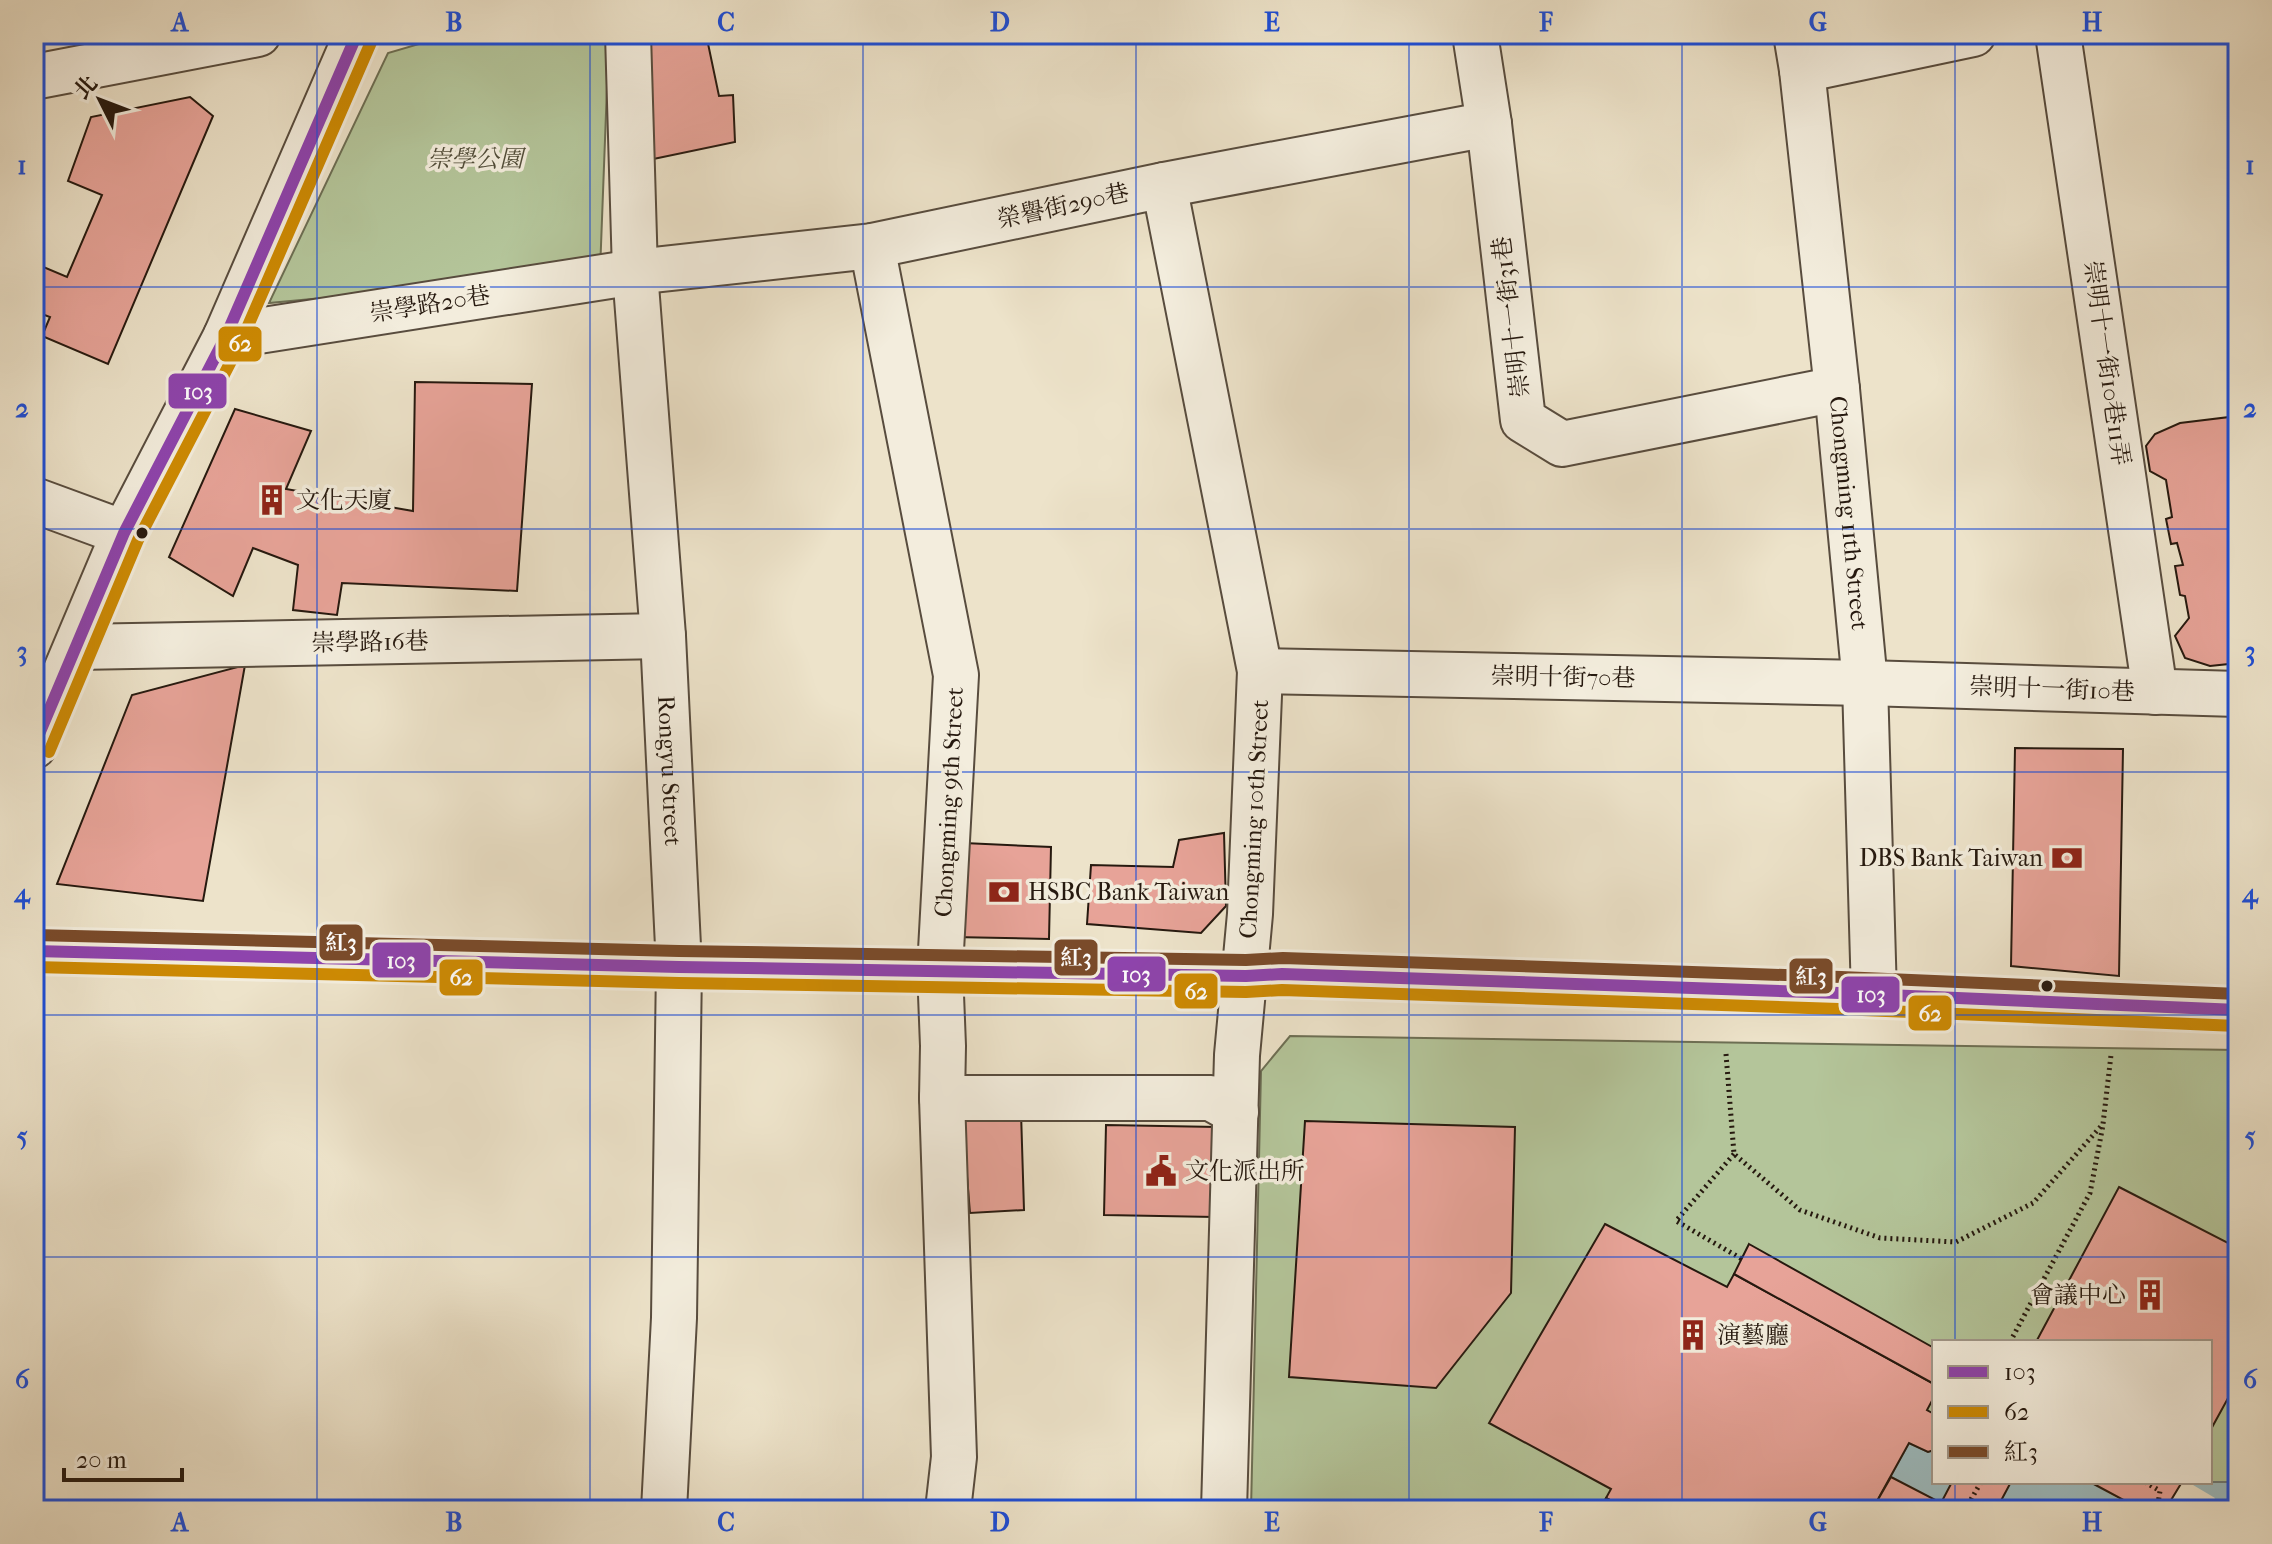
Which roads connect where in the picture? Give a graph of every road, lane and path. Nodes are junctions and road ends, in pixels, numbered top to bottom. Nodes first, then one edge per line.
1 (258, 34) edge
2 (357, 34) edge
3 (628, 34) edge
4 (1475, 34) edge
5 (1973, 34) edge
6 (2058, 34) edge
7 (1799, 52) edge
8 (36, 68) edge
9 (1489, 124) junction
10 (1164, 185) junction
11 (872, 246) junction
12 (635, 272) junction
13 (226, 336) junction
14 (1837, 389) junction
15 (34, 500) edge
16 (124, 533) junction
17 (663, 636) junction
18 (77, 647) junction
19 (1260, 671) junction
20 (1865, 683) junction
21 (2155, 692) junction
22 (2238, 694) edge
23 (34, 746) edge
24 (34, 951) edge
25 (679, 967) junction
26 (940, 969) junction
27 (1246, 976) junction
28 (1874, 995) junction
29 (2238, 1010) edge
30 (1726, 1054) dead end
31 (2111, 1055) dead end
32 (942, 1098) junction
33 (1236, 1112) junction
34 (2103, 1124) junction
35 (1734, 1154) junction
36 (1742, 1259) dead end
37 (2011, 1340) edge
38 (1980, 1484) edge
39 (2148, 1484) edge
40 (664, 1510) edge
41 (948, 1510) edge
42 (1224, 1510) edge
43 (1965, 1510) edge
44 (2157, 1510) edge

1 - 8 street
2 - 13 street
3 - 12 street, Rongyu Street
4 - 9 street, 崇明十一街31巷
5 - 7 street
6 - 21 street, 崇明十一街10巷11弄
7 - 14 street, Chongming 11th Street
9 - 10 street, 榮譽街290巷
9 - 14 street, 崇明十一街31巷
10 - 11 street, 榮譽街290巷
10 - 19 street, Chongming 10th Street
11 - 12 street, 榮譽街290巷
11 - 26 street, Chongming 9th Street
12 - 13 street, 崇學路20巷
12 - 17 street, Rongyu Street
13 - 16 street
14 - 20 street, Chongming 11th Street
15 - 16 street
16 - 18 street
17 - 18 street, 崇學路16巷
17 - 25 street, Rongyu Street
18 - 23 street
19 - 20 street, 崇明十街70巷
19 - 27 street, Chongming 10th Street
20 - 21 street, 崇明十一街10巷
20 - 28 street, Chongming 11th Street
21 - 22 street, 崇明十一街10巷
24 - 25 street
25 - 26 street
25 - 40 street, Rongyu Street
26 - 27 street
26 - 32 street, Chongming 9th Street
27 - 28 street
27 - 33 street, Chongming 10th Street
28 - 29 street
30 - 35 path
31 - 34 path
32 - 33 street
32 - 41 street, Chongming 9th Street
33 - 42 street, Chongming 10th Street
34 - 35 path
34 - 37 path
35 - 36 path
38 - 43 path
39 - 44 path

